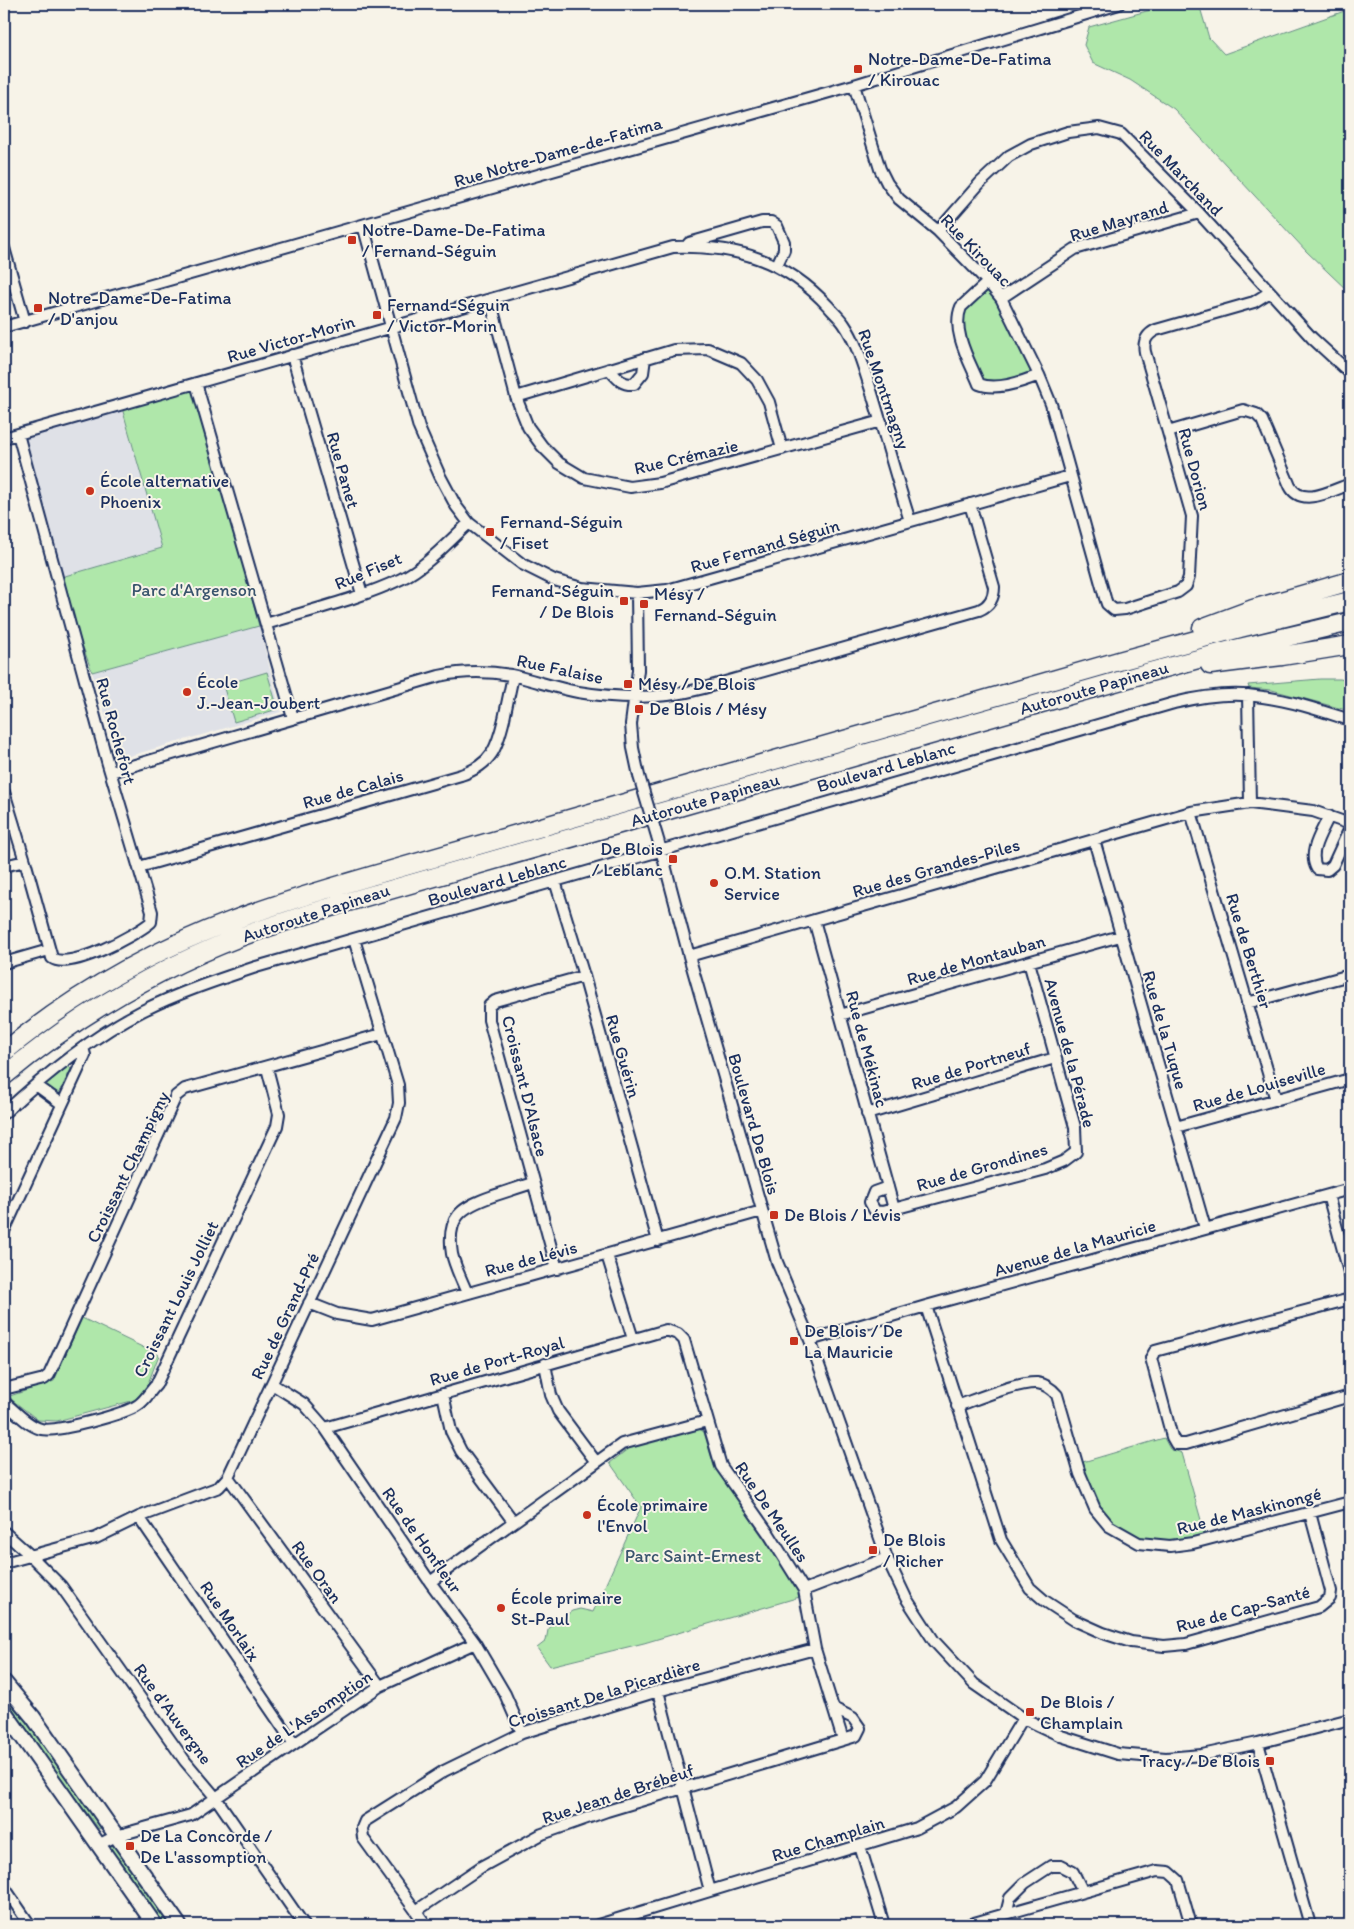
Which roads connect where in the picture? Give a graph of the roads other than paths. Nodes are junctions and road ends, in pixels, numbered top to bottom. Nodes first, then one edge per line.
1 (1119, 4) edge
2 (854, 85) junction
3 (1200, 214) junction
4 (363, 225) junction
5 (938, 231) junction
6 (673, 247) junction
7 (4, 248) edge
8 (777, 265) junction
9 (988, 282) junction
10 (1270, 292) junction
11 (1001, 298) junction
12 (490, 299) junction
13 (25, 322) junction
14 (4, 328) edge
15 (390, 328) junction
16 (292, 355) junction
17 (645, 358) junction
18 (609, 369) junction
19 (1350, 373) edge
20 (1039, 375) junction
21 (196, 383) junction
22 (516, 397) junction
23 (881, 421) junction
24 (1168, 432) junction
25 (18, 434) junction
26 (4, 438) edge
27 (782, 449) junction
28 (1070, 476) junction
29 (1350, 484) edge
30 (970, 504) junction
31 (910, 522) junction
32 (469, 523) junction
33 (1350, 581) edge
34 (637, 593) junction
35 (362, 594) junction
36 (1350, 601) edge
37 (1350, 622) edge
38 (266, 624) junction
39 (1350, 645) edge
40 (1102, 666) junction
41 (1150, 672) junction
42 (513, 676) junction
43 (1248, 695) junction
44 (635, 697) junction
45 (294, 718) junction
46 (1350, 720) edge
47 (110, 772) junction
48 (4, 792) edge
49 (1250, 803) junction
50 (1192, 812) junction
51 (1329, 816) junction
52 (1350, 824) edge
53 (1350, 828) edge
54 (1094, 840) junction
55 (660, 847) junction
56 (25, 861) junction
57 (4, 866) edge
58 (139, 867) junction
59 (555, 881) junction
60 (814, 920) junction
61 (1120, 936) junction
62 (354, 939) junction
63 (49, 950) junction
64 (689, 956) junction
65 (1029, 962) junction
66 (4, 963) edge
67 (1350, 975) edge
68 (584, 976) junction
69 (1247, 1003) junction
70 (840, 1015) junction
71 (382, 1034) junction
72 (39, 1048) junction
73 (83, 1048) junction
74 (4, 1051) edge
75 (1055, 1058) junction
76 (267, 1068) junction
77 (4, 1076) edge
78 (1350, 1079) edge
79 (36, 1085) junction
80 (4, 1087) edge
81 (1276, 1100) junction
82 (62, 1104) junction
83 (4, 1113) edge
84 (868, 1114) junction
85 (1176, 1128) junction
86 (1076, 1152) joint
87 (532, 1183) junction
88 (888, 1187) junction
89 (1350, 1189) edge
90 (1328, 1195) junction
91 (894, 1209) junction
92 (762, 1211) junction
93 (1205, 1228) junction
94 (4, 1231) edge
95 (658, 1241) junction
96 (607, 1255) junction
97 (557, 1269) junction
98 (1350, 1276) edge
99 (467, 1293) junction
100 (1350, 1298) edge
101 (309, 1303) junction
102 (926, 1306) junction
103 (678, 1334) joint
104 (634, 1339) junction
105 (810, 1340) junction
106 (545, 1364) junction
107 (272, 1384) junction
108 (4, 1389) edge
109 (443, 1394) junction
110 (1350, 1396) edge
111 (4, 1402) edge
112 (957, 1406) junction
113 (707, 1421) junction
114 (325, 1428) junction
115 (596, 1462) junction
116 (228, 1477) junction
117 (1350, 1502) edge
118 (1310, 1513) junction
119 (139, 1518) junction
120 (514, 1521) junction
121 (4, 1532) edge
122 (31, 1556) junction
123 (887, 1558) junction
124 (4, 1563) edge
125 (430, 1582) junction
126 (804, 1590) junction
127 (475, 1643) junction
128 (816, 1649) junction
129 (4, 1682) edge
130 (380, 1686) junction
131 (658, 1691) junction
132 (835, 1709) junction
133 (4, 1711) edge
134 (1023, 1718) junction
135 (1350, 1719) edge
136 (522, 1733) junction
137 (843, 1740) junction
138 (1258, 1743) junction
139 (294, 1744) junction
140 (682, 1790) junction
141 (216, 1798) junction
142 (116, 1836) junction
143 (98, 1845) junction
144 (860, 1846) junction
145 (4, 1887) edge
146 (710, 1891) junction
147 (1083, 1892) junction
148 (416, 1911) junction
149 (1000, 1919) edge
150 (30, 1925) edge
151 (155, 1925) edge
152 (178, 1925) edge
153 (304, 1925) edge
154 (426, 1925) edge
155 (598, 1925) edge
156 (884, 1925) edge
157 (967, 1925) edge
158 (1192, 1925) edge
159 (1310, 1925) edge

1 - 2 street, Rue Notre-Dame-de-Fatima
2 - 4 street, Rue Notre-Dame-de-Fatima
2 - 5 street, Rue Kirouac
3 - 5 street, Rue Marchand
3 - 10 street, Rue Marchand
3 - 11 street, Rue Mayrand
4 - 13 street, Rue Notre-Dame-de-Fatima
4 - 15 street, Rue Fernand Séguin
5 - 9 street, Rue Kirouac
6 - 8 street, Rue Victor-Morin
6 - 8 street, Rue Victor-Morin
6 - 12 street, Rue Victor-Morin
7 - 13 street
8 - 23 street, Rue Montmagny
9 - 11 street, Rue Kirouac
9 - 20 street
10 - 19 street, Rue Marchand
10 - 24 street, Rue Dorion
11 - 20 street, Rue Kirouac
12 - 15 street, Rue Victor-Morin
12 - 22 street, Rue Crémazie
13 - 14 street, Rue Notre-Dame-de-Fatima
15 - 16 street, Rue Victor-Morin
15 - 32 street, Rue Fernand Séguin
16 - 21 street, Rue Victor-Morin
16 - 35 street, Rue Panet
17 - 18 street
17 - 18 street
17 - 27 street
18 - 22 street
20 - 28 street, Rue Kirouac
21 - 25 street, Rue Victor-Morin
21 - 38 street
22 - 27 street, Rue Crémazie
23 - 27 street, Rue Crémazie
23 - 31 street, Rue Montmagny
24 - 28 street, Rue Dorion
24 - 29 street
25 - 26 street, Rue Victor-Morin
25 - 47 street, Rue Rochefort
28 - 30 street, Rue Fernand Séguin
30 - 31 street, Rue Fernand Séguin
30 - 44 street, Rue Falaise
31 - 34 street, Rue Fernand Séguin
32 - 34 street, Rue Fernand Séguin
32 - 35 street, Rue Fiset
33 - 40 highway
34 - 44 street, Boulevard De Blois
35 - 38 street, Rue Fiset
36 - 40 highway, Autoroute Papineau
37 - 41 highway, Autoroute Papineau
38 - 45 street
39 - 41 highway
40 - 74 highway, Autoroute Papineau
41 - 72 highway, Autoroute Papineau
42 - 44 street, Rue Falaise
42 - 45 street, Rue Falaise
42 - 58 street, Rue de Calais
43 - 46 street, Boulevard Leblanc
43 - 49 street
43 - 55 street, Boulevard Leblanc
44 - 55 street, Boulevard De Blois, bridge
45 - 47 street, Rue Falaise
47 - 58 street, Rue Rochefort
48 - 56 street
49 - 50 street, Rue des Grandes-Piles
49 - 51 street, Rue des Grandes-Piles
50 - 54 street, Rue des Grandes-Piles
50 - 69 street, Rue de Berthier
51 - 52 street, Rue des Grandes-Piles
51 - 53 street
54 - 60 street, Rue des Grandes-Piles
54 - 61 street, Rue de la Tuque
55 - 59 street, Boulevard Leblanc
55 - 64 street, Boulevard De Blois
56 - 57 street
56 - 63 street
58 - 63 street, Rue Rochefort
59 - 62 street, Boulevard Leblanc
59 - 68 street, Rue Guérin
60 - 64 street, Rue des Grandes-Piles
60 - 70 street, Rue de Mékinac
61 - 65 street, Rue de Montauban
61 - 85 street, Rue de la Tuque
62 - 71 street, Rue de Grand-Pré
62 - 73 street, Boulevard Leblanc
63 - 66 street
64 - 92 street, Boulevard De Blois
65 - 70 street, Rue de Montauban
65 - 75 street, Avenue de la Pérade
67 - 69 street
68 - 87 street, Croissant D'Alsace
68 - 95 street, Rue Guérin
69 - 81 street, Rue de Berthier
70 - 84 street, Rue de Mékinac
71 - 76 street, Croissant Champigny
71 - 101 street, Rue de Grand-Pré
72 - 77 highway, Autoroute Papineau
72 - 80 highway
73 - 79 street, Boulevard Leblanc
73 - 82 street
75 - 84 street, Rue de Portneuf
75 - 86 street, Avenue de la Pérade
76 - 108 street, Croissant Champigny
76 - 111 street, Croissant Louis Jolliet
78 - 81 street, Rue de Louiseville
79 - 82 street
79 - 83 street, Boulevard Leblanc
81 - 85 street, Rue de Louiseville
82 - 94 street
84 - 88 street, Rue de Mékinac
85 - 93 street, Rue de la Tuque
86 - 91 street, Rue de Grondines
87 - 97 street, Croissant D'Alsace
87 - 99 street
88 - 91 street, Rue de Mékinac
88 - 91 street
89 - 90 street, Avenue de la Mauricie
90 - 93 street, Avenue de la Mauricie
90 - 98 street
92 - 95 street, Rue de Lévis
92 - 105 street, Boulevard De Blois
93 - 102 street, Avenue de la Mauricie
95 - 96 street, Rue de Lévis
96 - 97 street, Rue de Lévis
96 - 104 street
97 - 99 street, Rue de Lévis
99 - 101 street, Rue de Lévis
100 - 110 street
101 - 107 street, Rue de Grand-Pré
102 - 105 street, Avenue de la Mauricie
102 - 112 street, Rue de Cap-Santé
103 - 104 street, Rue de Port-Royal
103 - 113 street, Rue De Meulles
104 - 106 street, Rue de Port-Royal
105 - 123 street, Boulevard De Blois
106 - 109 street, Rue de Port-Royal
106 - 115 street
107 - 114 street, Rue de Honfleur
107 - 116 street, Rue de Grand-Pré
109 - 114 street, Rue de Port-Royal
109 - 120 street
112 - 118 street, Rue de Maskinongé
112 - 118 street, Rue de Cap-Santé
113 - 115 street
113 - 126 street, Rue De Meulles
114 - 125 street, Rue de Honfleur
115 - 120 street
116 - 119 street, Rue de Grand-Pré
116 - 130 street, Rue Oran
117 - 118 street, Rue de Maskinongé
119 - 122 street, Rue de Grand-Pré
119 - 139 street, Rue Morlaix
120 - 125 street
121 - 122 street, Rue d'Auvergne
122 - 124 street, Rue de Grand-Pré
122 - 141 street, Rue d'Auvergne
123 - 126 street
123 - 134 street, Boulevard De Blois
125 - 127 street, Rue de Honfleur
126 - 128 street, Rue De Meulles
127 - 130 street, Rue de L'Assomption
127 - 136 street, Rue de Honfleur
128 - 131 street, Croissant De la Picardière
128 - 132 street, Rue De Meulles
129 - 142 street
130 - 139 street, Rue de L'Assomption
131 - 136 street, Croissant De la Picardière
131 - 140 street
132 - 137 street, Rue De Meulles
132 - 137 street
133 - 143 street
134 - 138 street, Boulevard De Blois
134 - 144 street, Rue Champlain
135 - 138 street, Boulevard De Blois
136 - 148 street, Croissant De la Picardière
137 - 140 street, Rue Jean de Brébeuf
138 - 159 street
139 - 141 street, Rue de L'Assomption
140 - 146 street
140 - 148 street, Rue Jean de Brébeuf
141 - 142 street, Rue de L'Assomption
141 - 153 street, Rue d'Auvergne
142 - 143 street, Rue de L'Assomption
142 - 152 street
143 - 151 street
144 - 146 street, Rue Champlain
144 - 156 street
145 - 150 street
146 - 155 street, Rue Champlain
147 - 149 street
147 - 149 street
147 - 158 street
148 - 154 street, Croissant De la Picardière
149 - 157 street

